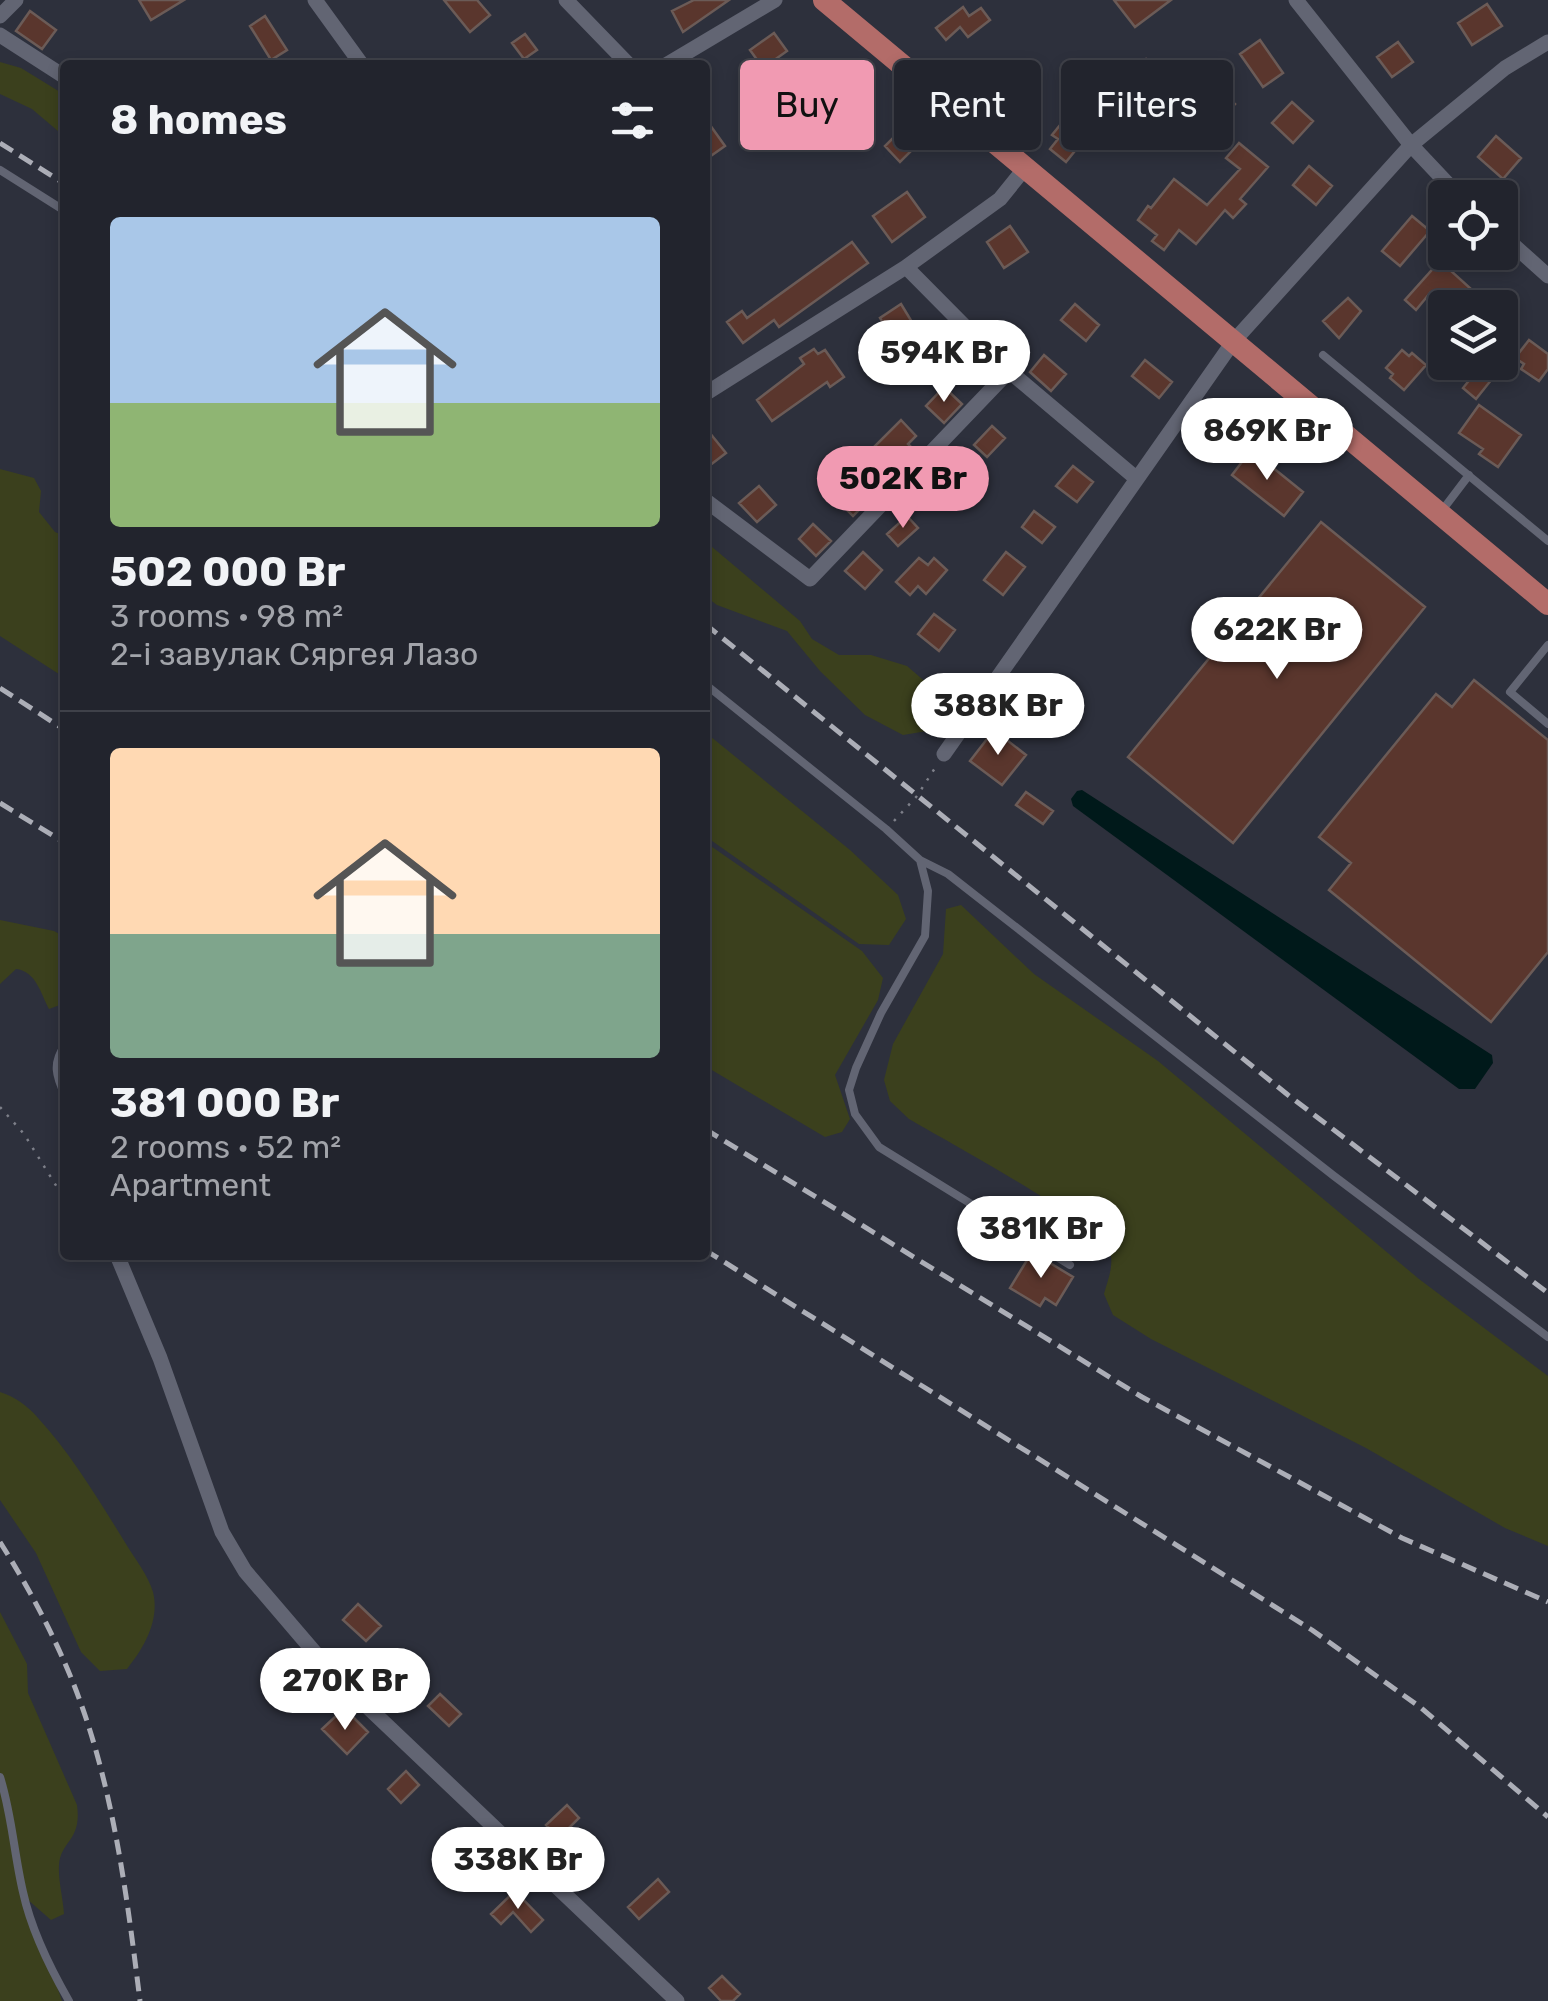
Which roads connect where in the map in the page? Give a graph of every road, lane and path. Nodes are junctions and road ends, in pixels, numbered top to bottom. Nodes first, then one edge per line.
1 (16, 0) edge
2 (315, 0) edge
3 (566, 0) edge
4 (774, 0) edge
5 (824, 0) edge
6 (1296, 0) edge
7 (0, 16) edge
8 (0, 34) edge
9 (1548, 42) edge
10 (358, 60) edge
11 (624, 60) edge
12 (674, 60) edge
13 (60, 74) edge
14 (1411, 145) junction
15 (1026, 168) junction
16 (0, 170) edge
17 (1444, 180) edge
18 (60, 208) edge
19 (1518, 248) edge
20 (906, 267) junction
21 (1548, 276) edge
22 (1232, 342) junction
23 (1323, 355) dead end
24 (1008, 371) junction
25 (710, 391) edge
26 (1469, 475) junction
27 (1136, 479) junction
28 (710, 504) edge
29 (1438, 516) junction
30 (1548, 541) edge
31 (1548, 604) edge
32 (1548, 645) edge
33 (710, 688) edge
34 (1548, 724) edge
35 (944, 754) joint
36 (886, 829) junction
37 (920, 860) junction
38 (60, 1054) edge
39 (60, 1084) edge
40 (0, 1108) edge
41 (60, 1192) edge
42 (119, 1260) edge
43 (1070, 1265) dead end
44 (1548, 1337) edge
45 (0, 1777) edge
46 (68, 2001) edge
47 (677, 2001) edge

1 - 7 street
2 - 10 street
3 - 11 street
4 - 12 street
5 - 15 main road
6 - 14 street
8 - 13 street
9 - 14 street
14 - 17 street
14 - 22 street
15 - 20 street
15 - 22 main road
16 - 18 lane
19 - 21 street
20 - 24 street
20 - 25 street
22 - 27 street
22 - 29 main road
23 - 26 lane
24 - 27 street
24 - 28 street
26 - 29 lane
26 - 30 lane
27 - 35 street
29 - 31 main road
32 - 34 lane
33 - 36 lane
35 - 36 path
36 - 37 lane
37 - 43 lane
37 - 44 lane
38 - 39 lane
40 - 41 path
42 - 47 street
45 - 46 lane

